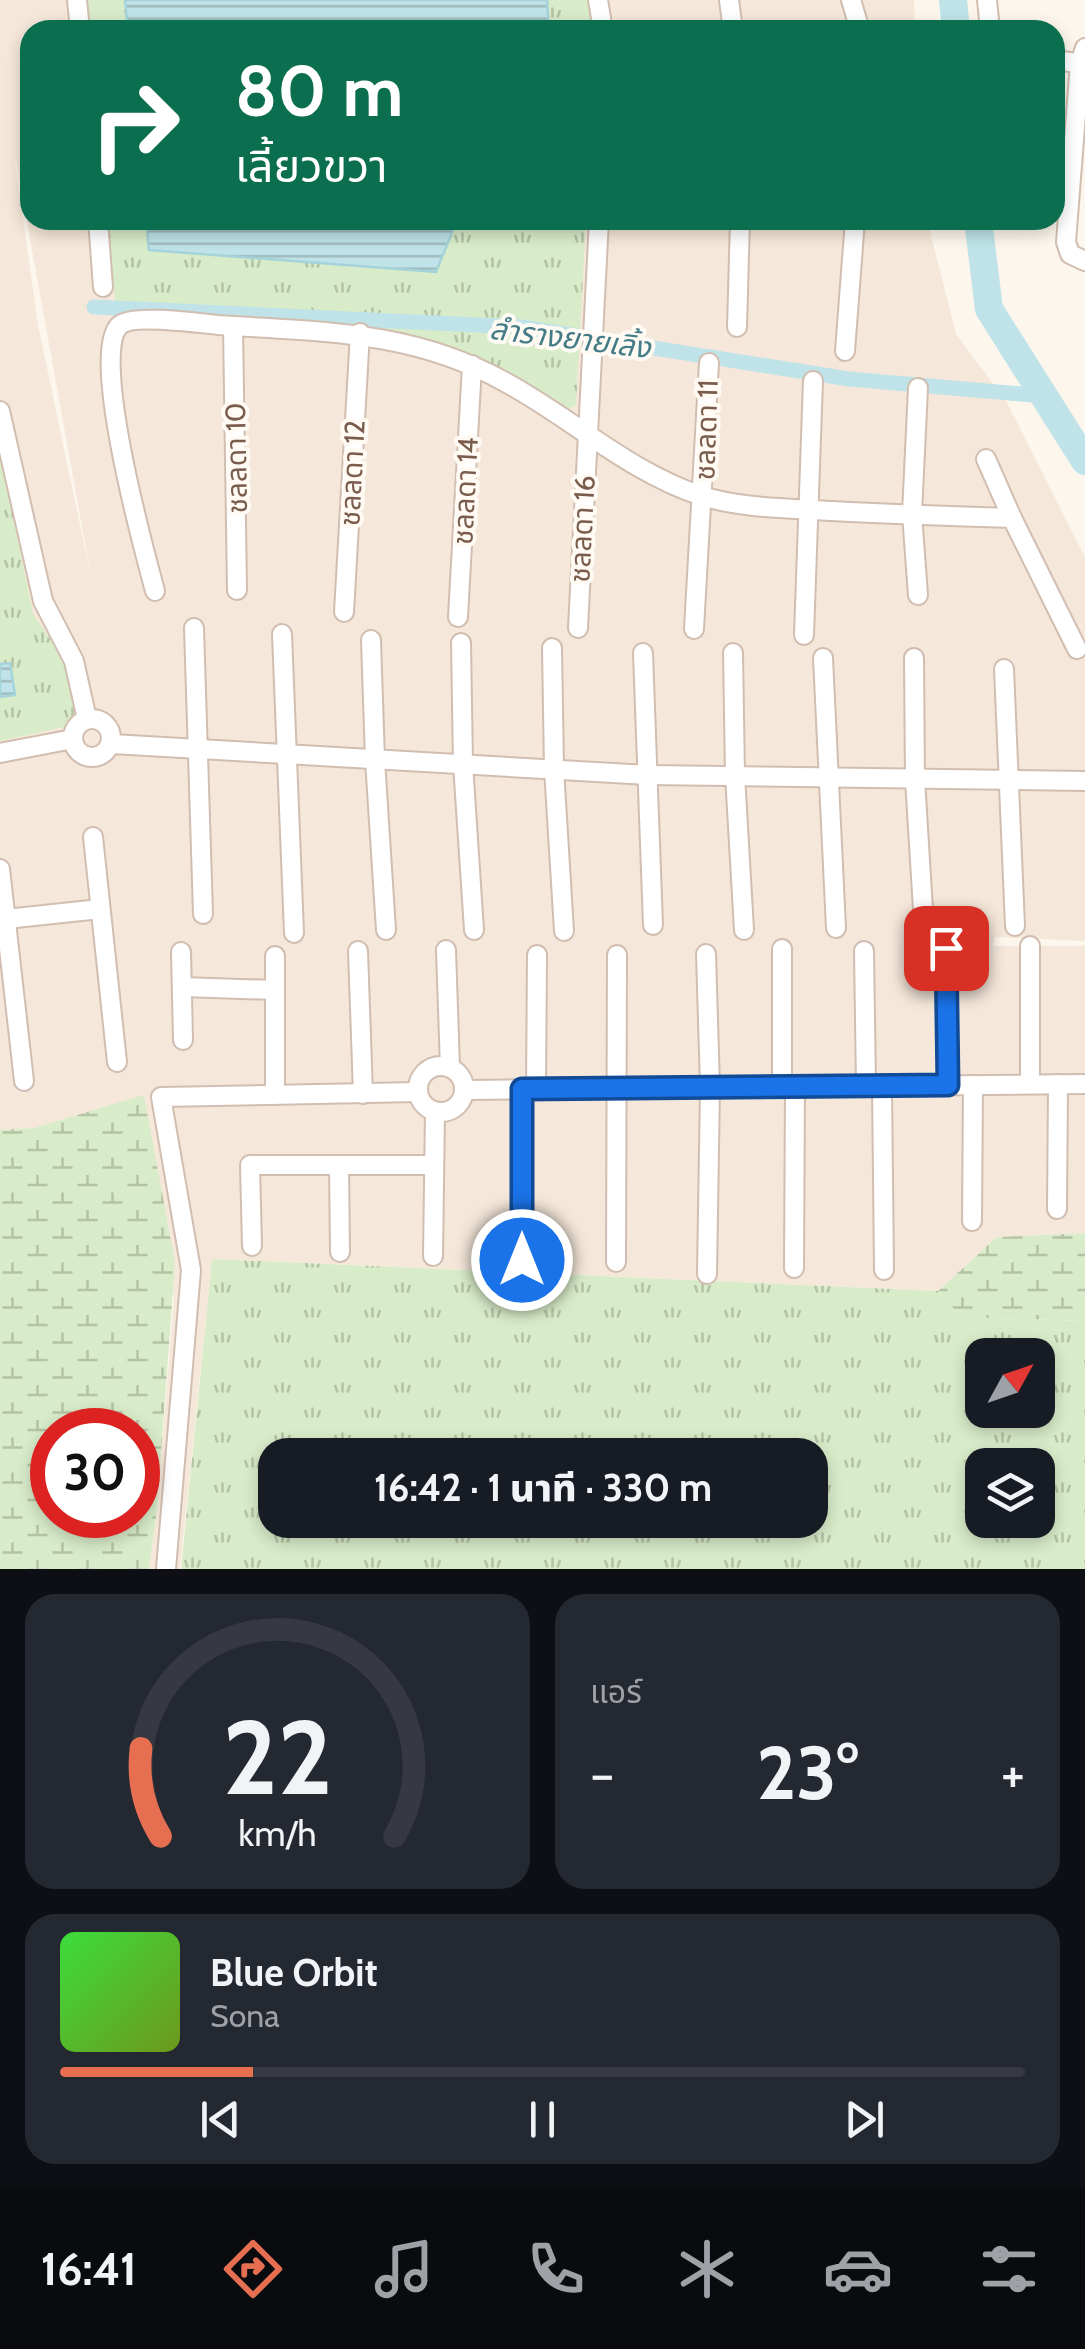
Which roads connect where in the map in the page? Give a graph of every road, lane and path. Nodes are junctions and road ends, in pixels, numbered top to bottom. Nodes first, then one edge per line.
1 (1083, 58) edge
2 (99, 230) edge
3 (598, 230) edge
4 (740, 230) edge
5 (853, 230) edge
6 (1085, 261) edge
7 (104, 287) dead end
8 (233, 326) junction
9 (737, 326) dead end
10 (360, 334) junction
11 (846, 351) dead end
12 (709, 364) dead end
13 (472, 366) junction
14 (814, 380) dead end
15 (918, 388) dead end
16 (0, 411) edge
17 (586, 430) junction
18 (986, 459) dead end
19 (704, 497) junction
20 (809, 510) junction
21 (912, 514) junction
22 (1012, 518) junction
23 (237, 590) dead end
24 (155, 591) dead end
25 (918, 596) dead end
26 (344, 612) dead end
27 (458, 617) dead end
28 (194, 628) dead end
29 (578, 628) dead end
30 (694, 629) dead end
31 (282, 634) dead end
32 (804, 635) dead end
33 (371, 640) dead end
34 (461, 642) dead end
35 (552, 648) dead end
36 (1076, 649) dead end
37 (643, 653) dead end
38 (733, 653) dead end
39 (823, 658) dead end
40 (914, 658) dead end
41 (1004, 669) dead end
42 (88, 719) junction
43 (72, 739) junction
44 (112, 744) junction
45 (198, 750) junction
46 (0, 753) edge
47 (286, 756) junction
48 (374, 760) junction
49 (463, 764) junction
50 (554, 769) junction
51 (648, 775) junction
52 (734, 775) junction
53 (827, 776) junction
54 (916, 779) junction
55 (1008, 780) junction
56 (1085, 781) edge
57 (93, 837) dead end
58 (0, 869) edge
59 (100, 909) junction
60 (203, 914) dead end
61 (6, 918) junction
62 (653, 925) dead end
63 (924, 926) dead end
64 (1016, 926) dead end
65 (836, 928) dead end
66 (386, 930) dead end
67 (474, 930) dead end
68 (744, 930) dead end
69 (564, 931) dead end
70 (294, 933) dead end
71 (1030, 946) dead end
72 (946, 948) dead end
73 (782, 949) dead end
74 (446, 950) dead end
75 (358, 951) dead end
76 (864, 951) dead end
77 (181, 952) dead end
78 (537, 954) dead end
79 (706, 954) dead end
80 (618, 955) dead end
81 (275, 956) dead end
82 (182, 988) junction
83 (275, 990) junction
84 (184, 1040) dead end
85 (118, 1062) dead end
86 (450, 1068) junction
87 (24, 1080) dead end
88 (1030, 1084) junction
89 (1058, 1084) junction
90 (1085, 1084) edge
91 (948, 1085) junction
92 (973, 1085) junction
93 (874, 1086) junction
94 (788, 1087) junction
95 (618, 1088) junction
96 (710, 1088) junction
97 (529, 1089) junction
98 (464, 1090) junction
99 (418, 1092) junction
100 (362, 1094) junction
101 (274, 1095) junction
102 (435, 1112) junction
103 (339, 1165) junction
104 (434, 1165) junction
105 (1057, 1209) dead end
106 (972, 1221) dead end
107 (252, 1246) dead end
108 (340, 1252) dead end
109 (433, 1256) dead end
110 (522, 1260) dead end
111 (616, 1262) dead end
112 (794, 1268) dead end
113 (884, 1270) dead end
114 (706, 1274) dead end
115 (166, 1569) edge

1 - 6 street
2 - 7 street
3 - 17 street, ชลลดา 16
4 - 9 street
5 - 11 street
8 - 10 street
8 - 23 street, ชลลดา 10
8 - 24 street
10 - 13 street
10 - 26 street, ชลลดา 12
12 - 19 street, ชลลดา 11
13 - 17 street
13 - 27 street, ชลลดา 14
14 - 20 street
15 - 21 street
16 - 42 street
17 - 19 street
17 - 29 street, ชลลดา 16
18 - 22 street
19 - 20 street
19 - 30 street, ชลลดา 11
20 - 21 street
20 - 32 street
21 - 22 street
21 - 25 street
22 - 36 street
28 - 45 street
31 - 47 street
33 - 48 street
34 - 49 street
35 - 50 street
37 - 51 street
38 - 52 street
39 - 53 street
40 - 54 street
41 - 55 street
42 - 43 street
42 - 44 street
43 - 44 street
43 - 46 street
44 - 45 street
45 - 47 street
45 - 60 street
47 - 48 street
47 - 70 street
48 - 49 street
48 - 66 street
49 - 50 street
49 - 67 street
50 - 51 street
50 - 69 street
51 - 52 street
51 - 62 street
52 - 53 street
52 - 68 street
53 - 54 street
53 - 65 street
54 - 55 street
54 - 63 street
55 - 56 street
55 - 64 street
57 - 59 street
58 - 61 street
59 - 61 street
59 - 85 street
61 - 87 street
71 - 88 street
72 - 91 street
73 - 94 street
74 - 86 street
75 - 100 street
76 - 93 street
77 - 82 street
78 - 97 street
79 - 96 street
80 - 95 street
81 - 83 street
82 - 83 street
82 - 84 street
83 - 101 street
86 - 98 street
86 - 99 street
88 - 89 street
88 - 92 street
89 - 90 street
89 - 105 street
91 - 92 street
91 - 93 street
92 - 106 street
93 - 94 street
93 - 113 street
94 - 96 street
94 - 112 street
95 - 96 street
95 - 97 street
95 - 111 street
96 - 114 street
97 - 98 street
97 - 110 street
98 - 102 street
99 - 100 street
99 - 102 street
100 - 101 street
101 - 115 street
102 - 104 street
103 - 104 street
103 - 107 street
103 - 108 street
104 - 109 street

